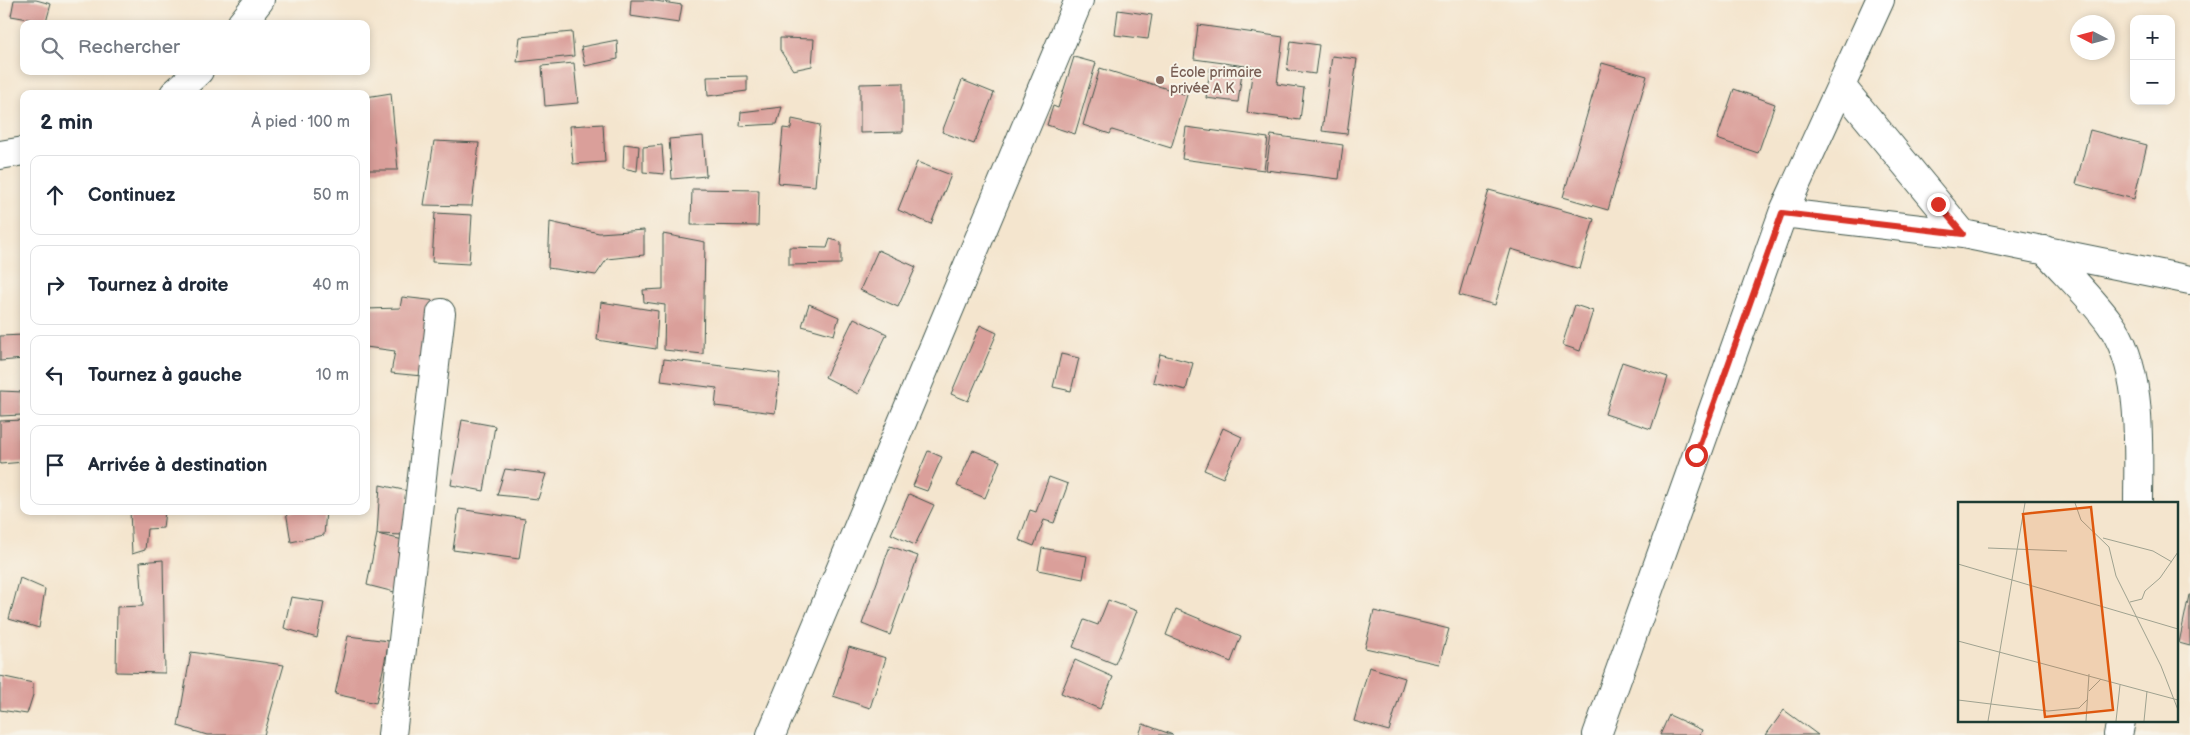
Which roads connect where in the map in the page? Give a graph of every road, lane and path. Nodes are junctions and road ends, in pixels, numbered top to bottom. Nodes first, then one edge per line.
1 (260, 0) edge
2 (1079, 0) edge
3 (1880, 0) edge
4 (244, 20) edge
5 (195, 75) edge
6 (1841, 86) junction
7 (178, 90) edge
8 (20, 151) edge
9 (0, 155) edge
10 (1782, 213) junction
11 (1963, 234) junction
12 (2045, 250) junction
13 (2190, 280) edge
14 (441, 313) dead end
15 (2138, 502) edge
16 (2121, 722) edge
17 (392, 735) edge
18 (771, 735) edge
19 (1597, 735) edge
20 (2118, 735) edge

1 - 4 street
2 - 18 street
3 - 6 street
5 - 7 street
6 - 10 street
6 - 11 street
8 - 9 street
10 - 11 street
10 - 19 street
11 - 12 street
12 - 13 street
12 - 15 street
14 - 17 street
16 - 20 street

